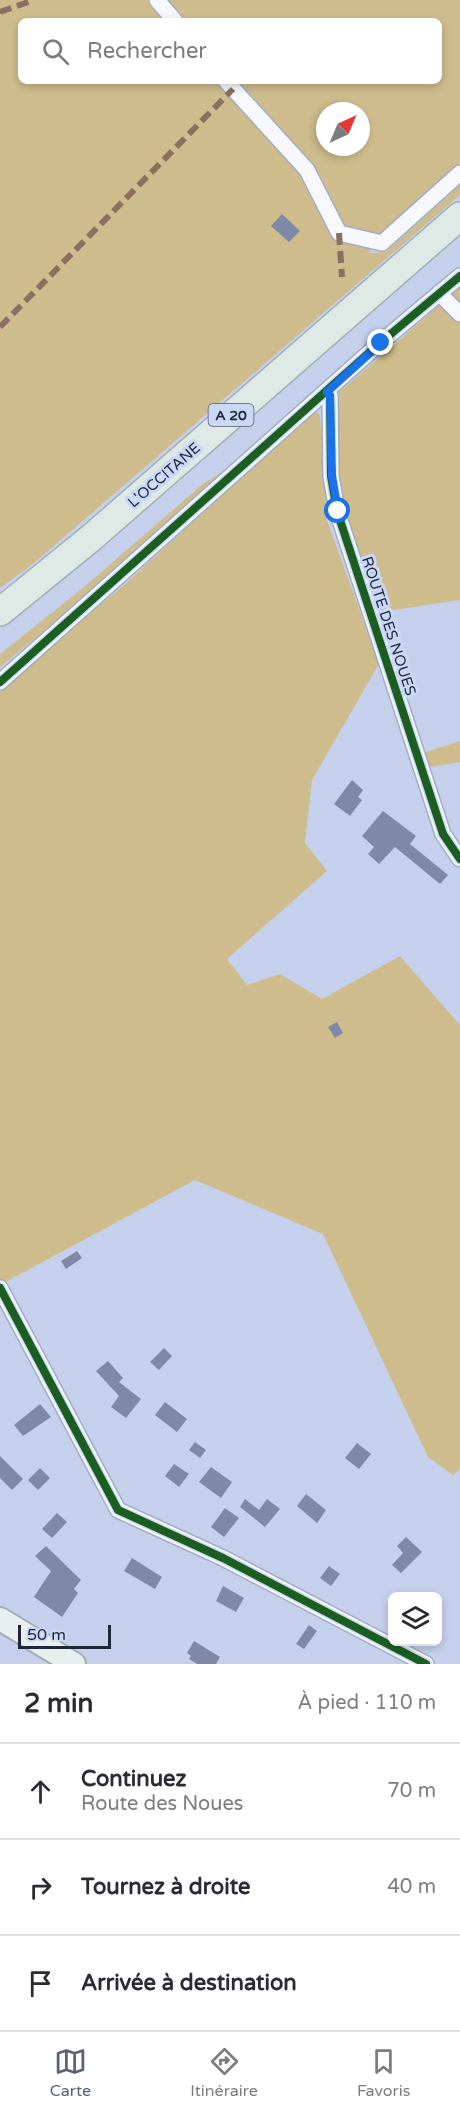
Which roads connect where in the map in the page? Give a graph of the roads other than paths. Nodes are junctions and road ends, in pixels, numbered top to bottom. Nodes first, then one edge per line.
1 (157, 0) edge
2 (172, 18) edge
3 (229, 84) edge
4 (460, 173) edge
5 (460, 216) edge
6 (460, 239) edge
7 (460, 276) edge
8 (439, 293) junction
9 (460, 314) edge
10 (327, 392) junction
11 (0, 612) edge
12 (0, 633) edge
13 (0, 682) edge
14 (460, 859) edge
15 (0, 1288) edge
16 (0, 1619) edge
17 (74, 1664) edge
18 (426, 1664) edge

1 - 2 street
3 - 4 street
5 - 11 highway, L'OCCITANE / A 20
6 - 12 highway, L'OCCITANE / A 20
7 - 8 street
8 - 9 street
8 - 10 street
10 - 13 street
10 - 14 street, ROUTE DES NOUES
15 - 18 street
16 - 17 main road

